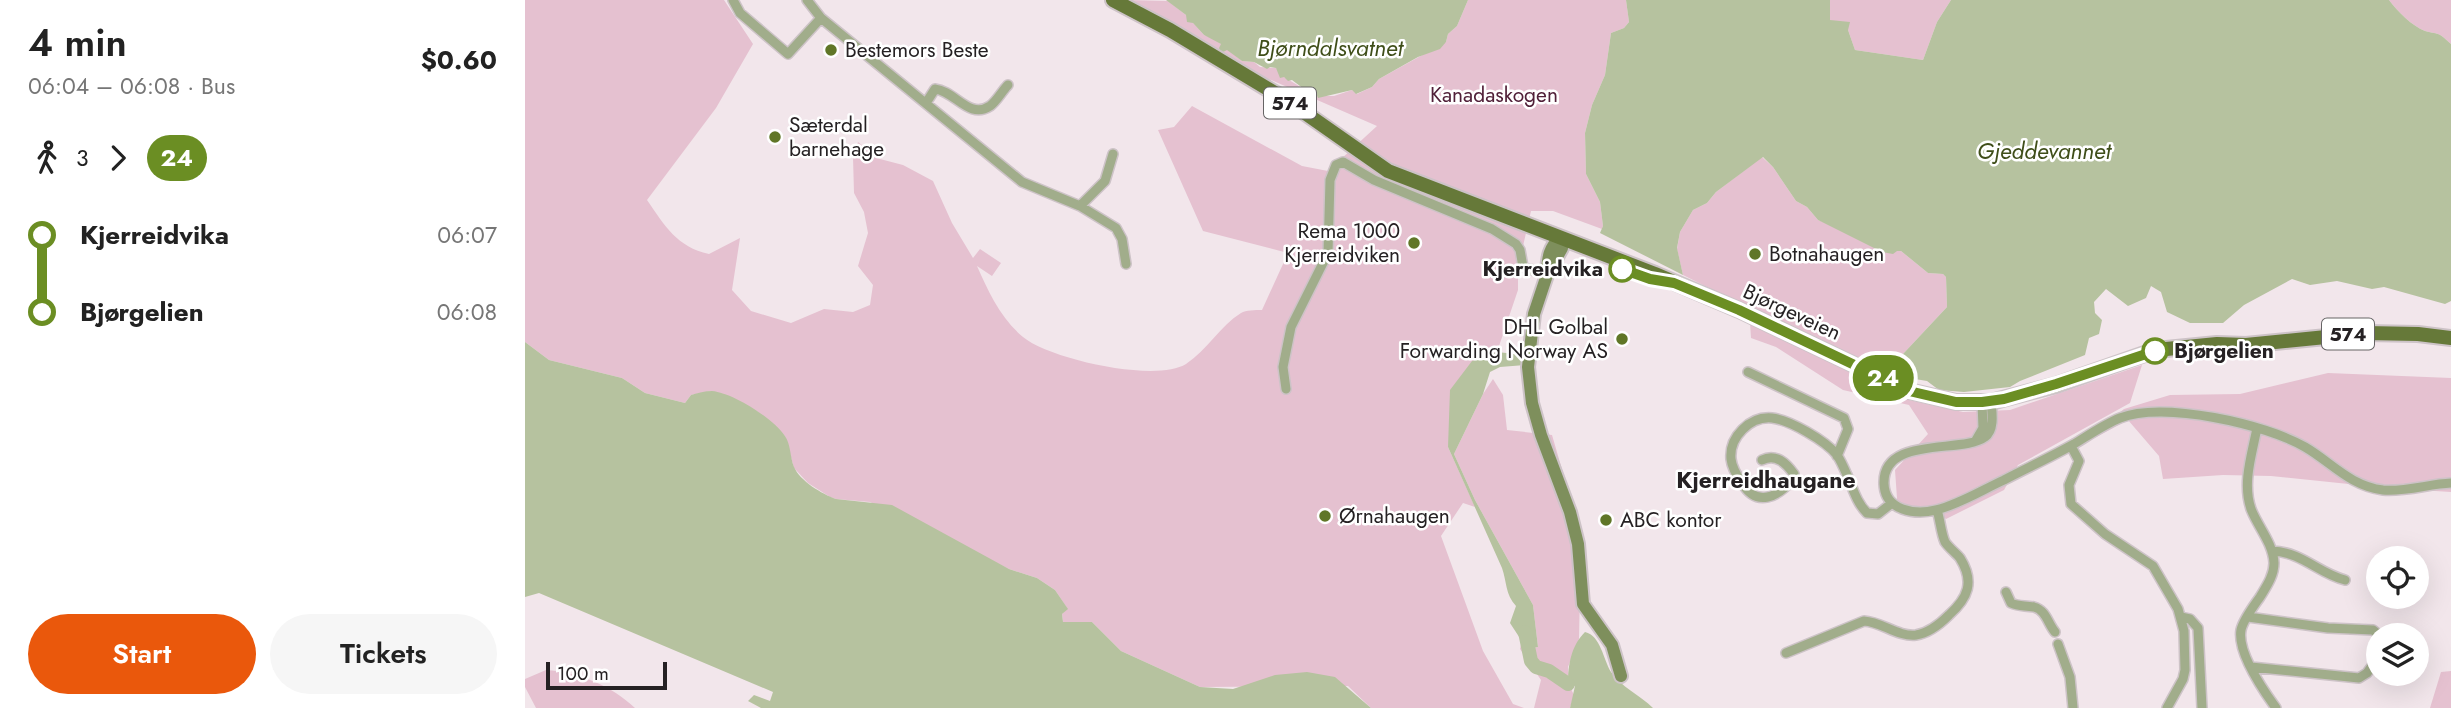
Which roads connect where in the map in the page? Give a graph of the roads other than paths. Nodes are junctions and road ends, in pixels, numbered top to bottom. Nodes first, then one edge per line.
1 (733, 0) edge
2 (807, 0) edge
3 (1113, 0) edge
4 (821, 18) junction
5 (1008, 85) dead end
6 (926, 103) junction
7 (1113, 154) dead end
8 (1080, 206) junction
9 (1558, 244) junction
10 (1126, 264) dead end
11 (1547, 275) junction
12 (2451, 338) edge
13 (1748, 372) dead end
14 (1286, 389) dead end
15 (1987, 402) junction
16 (2257, 429) junction
17 (2071, 446) junction
18 (1837, 456) junction
19 (1762, 460) dead end
20 (2451, 483) edge
21 (1892, 503) junction
22 (1937, 510) junction
23 (2272, 551) junction
24 (2346, 580) dead end
25 (2006, 592) dead end
26 (2181, 617) junction
27 (2248, 617) junction
28 (2366, 631) edge
29 (2055, 632) dead end
30 (2058, 644) dead end
31 (1786, 653) dead end
32 (2251, 667) junction
33 (2366, 674) edge
34 (1621, 676) dead end
35 (2073, 708) edge
36 (2167, 708) edge
37 (2202, 708) edge
38 (2276, 708) edge

1 - 4 street
2 - 4 street
3 - 9 main road, Bjørgeveien / 574
4 - 6 street
5 - 6 street
6 - 8 street
7 - 8 street
8 - 10 street
9 - 11 street
9 - 15 main road, Bjørgeveien / 574
11 - 14 street
11 - 34 street
12 - 15 main road, Bjørgeveien / 574
13 - 18 street
15 - 21 street
16 - 17 street
16 - 20 street
16 - 23 street
17 - 22 street
17 - 26 street
18 - 19 street
18 - 21 street
21 - 22 street
22 - 31 street
23 - 24 street
23 - 27 street
25 - 29 street
26 - 36 street
26 - 37 street
27 - 28 street
27 - 32 street
30 - 35 street
32 - 33 street
32 - 38 street

